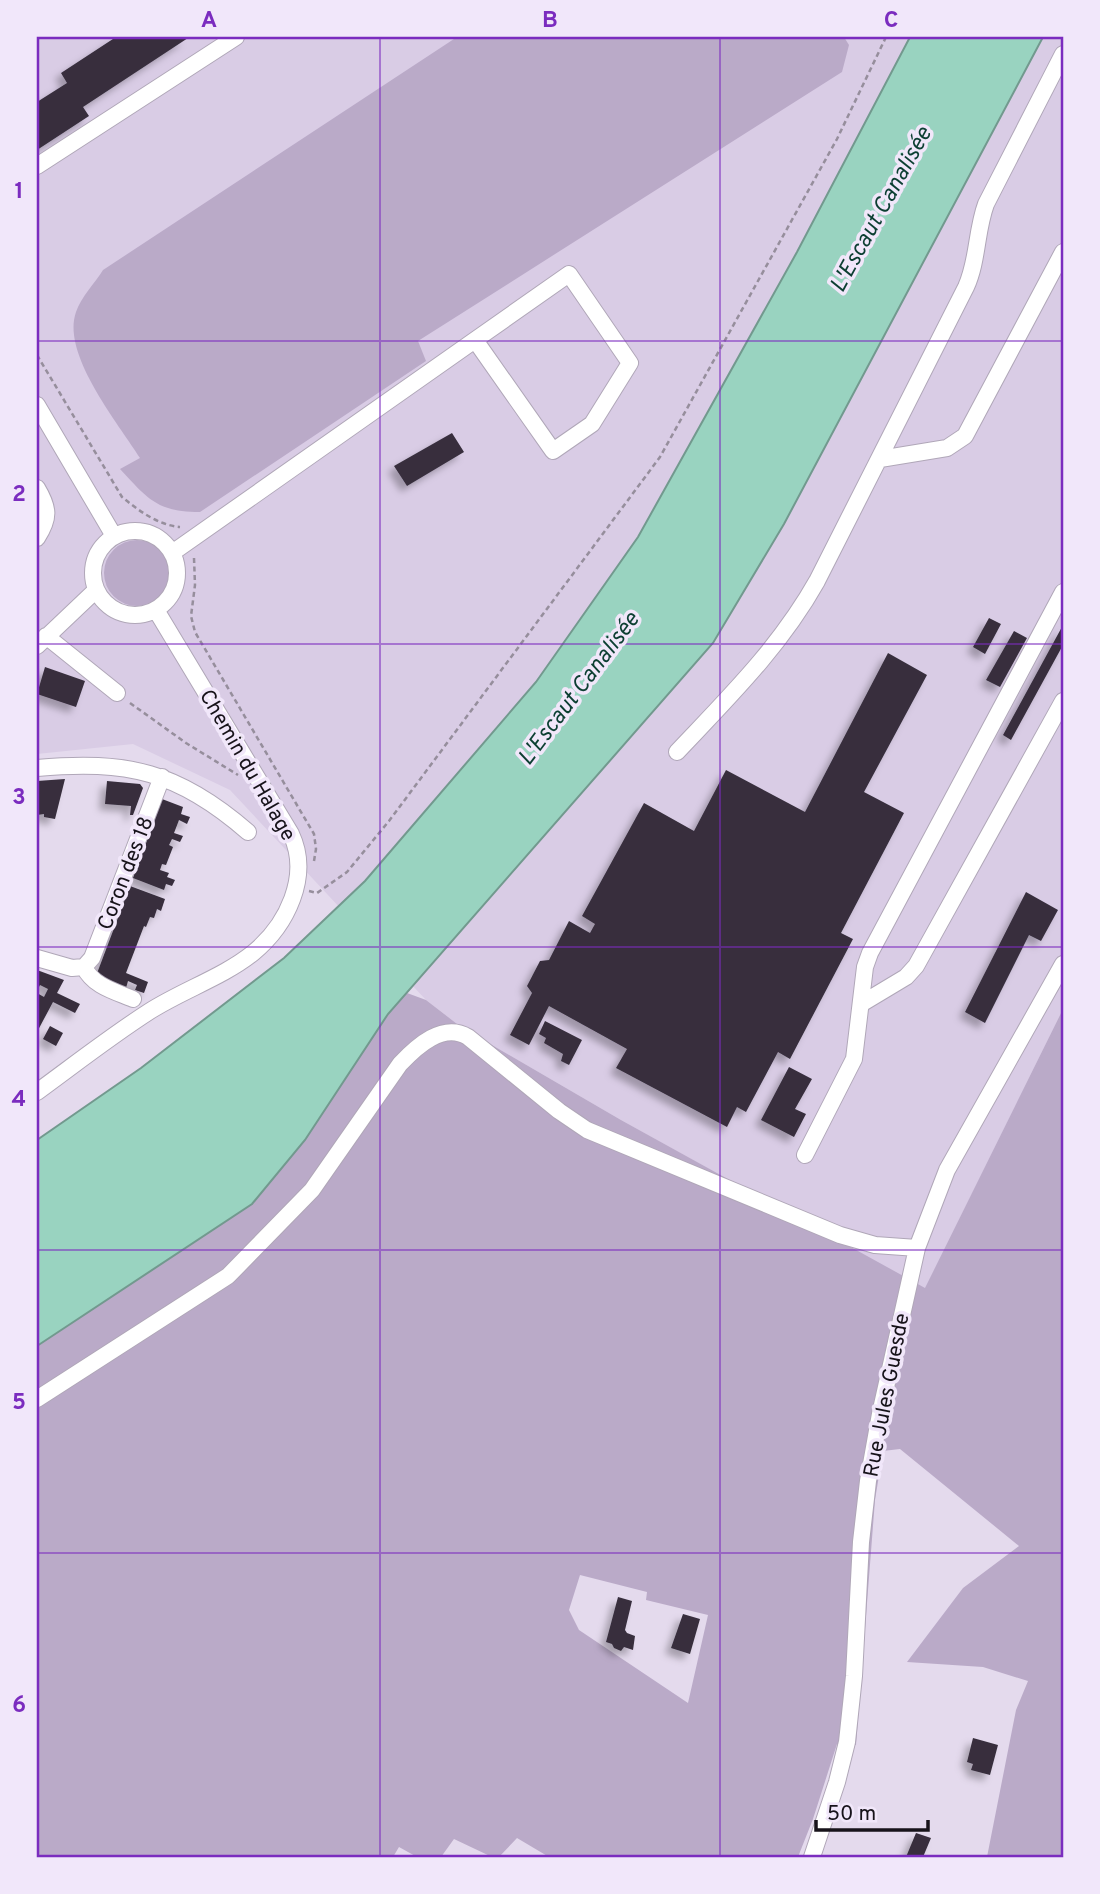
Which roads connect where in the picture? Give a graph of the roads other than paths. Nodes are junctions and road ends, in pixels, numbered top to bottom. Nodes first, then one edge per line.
1 (236, 37) edge
2 (1063, 54) edge
3 (37, 166) edge
4 (1063, 252) edge
5 (475, 340) junction
6 (37, 405) edge
7 (880, 459) junction
8 (37, 488) edge
9 (114, 536) junction
10 (37, 538) edge
11 (172, 552) junction
12 (96, 590) junction
13 (1063, 592) edge
14 (156, 610) junction
15 (41, 641) edge
16 (117, 693) road end
17 (1063, 701) edge
18 (677, 752) dead end
19 (37, 768) edge
20 (162, 777) junction
21 (248, 832) dead end
22 (37, 958) edge
23 (1063, 964) edge
24 (84, 967) junction
25 (133, 999) dead end
26 (861, 1004) junction
27 (37, 1092) edge
28 (805, 1155) dead end
29 (917, 1248) junction
30 (37, 1399) edge
31 (812, 1857) edge

1 - 3 street
2 - 7 street
4 - 7 street
5 - 5 street
5 - 11 street
6 - 9 street
7 - 18 street
8 - 10 street
9 - 11 street
9 - 12 street
11 - 14 street
12 - 14 street
12 - 15 street
13 - 26 street
14 - 27 street, Chemin du Halage
15 - 16 street
17 - 26 street
19 - 20 street
20 - 21 street
20 - 24 street, Coron des 18
22 - 24 street
23 - 29 street, Rue Jules Guesde
24 - 25 street
26 - 28 street
29 - 30 street
29 - 31 street, Rue Jules Guesde

